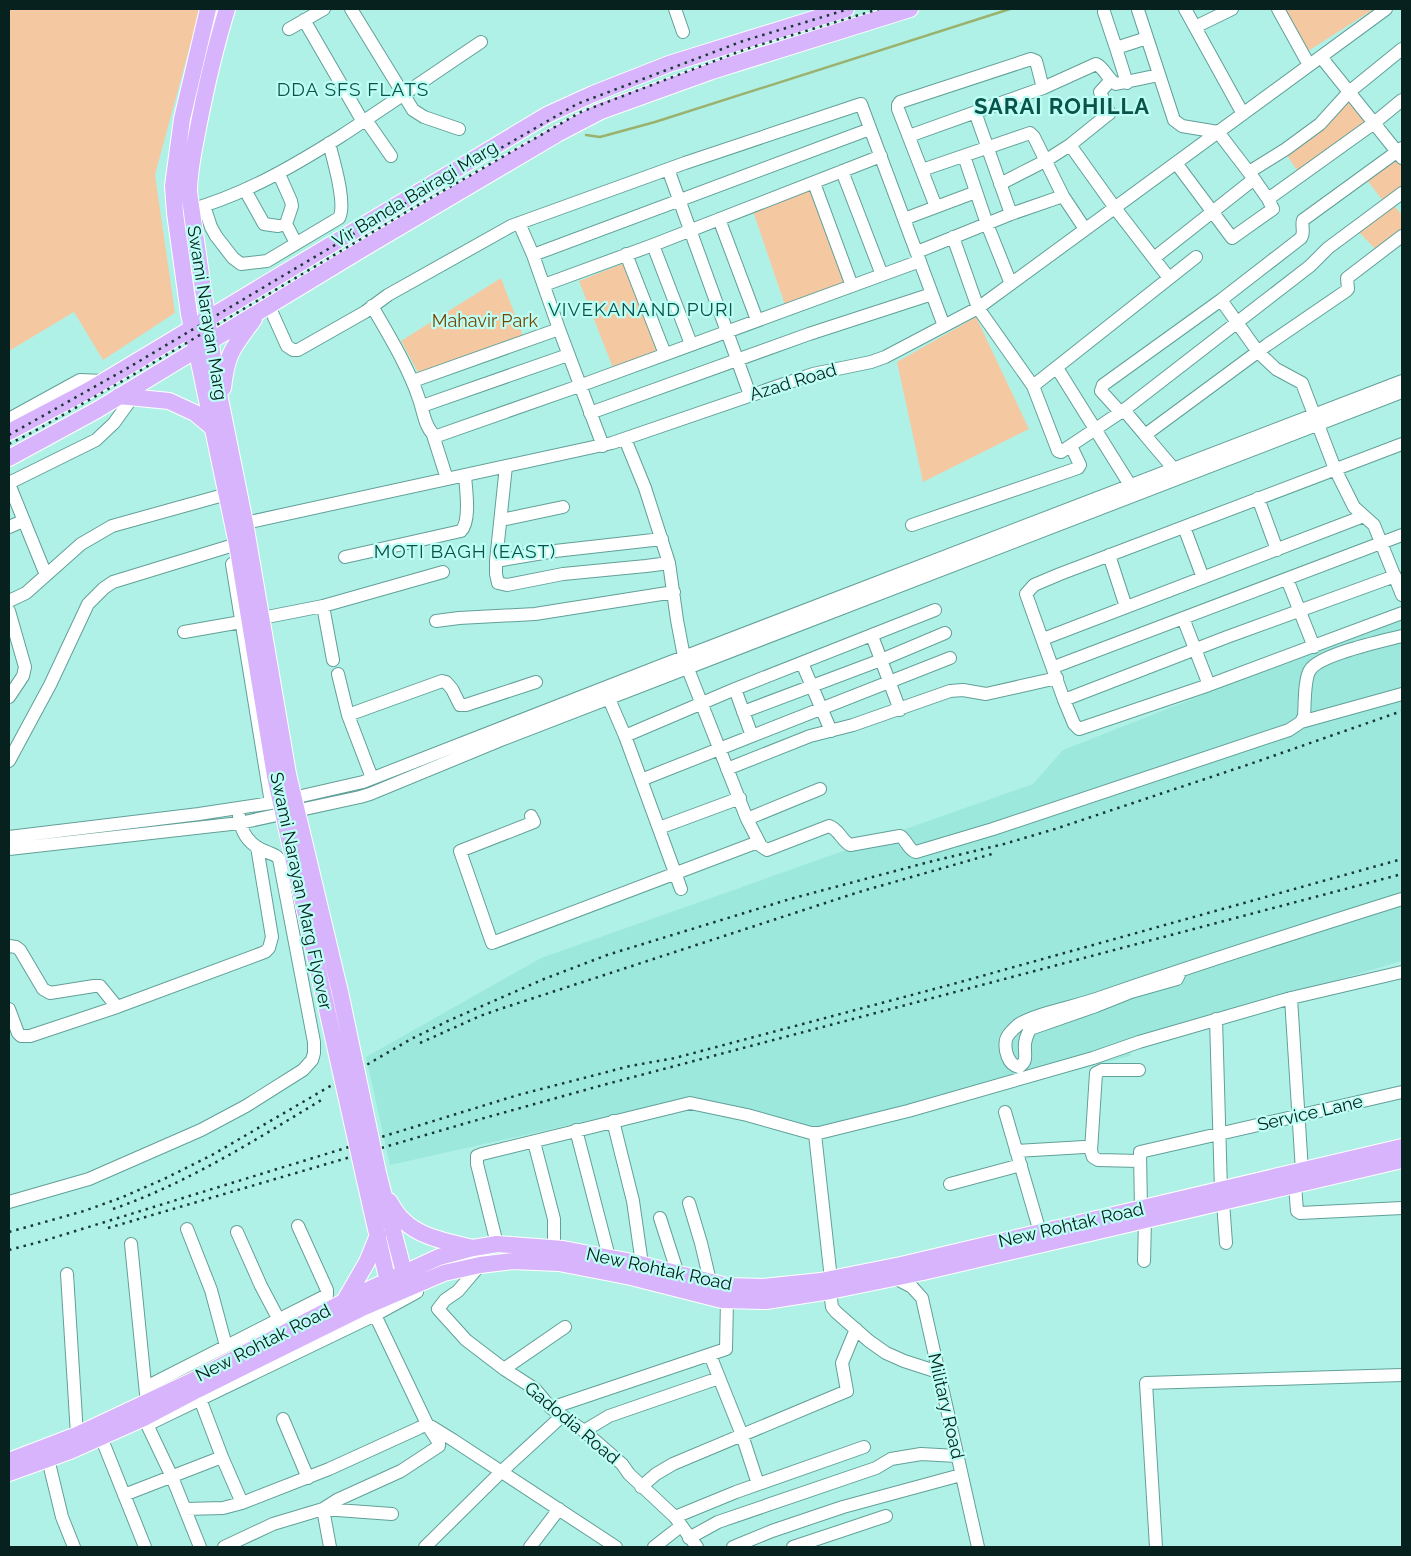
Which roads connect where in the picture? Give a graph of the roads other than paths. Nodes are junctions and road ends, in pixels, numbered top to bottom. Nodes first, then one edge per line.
1 (208, 9) edge
2 (227, 9) edge
3 (324, 9) edge
4 (352, 9) edge
5 (675, 9) edge
6 (846, 9) edge
7 (910, 9) edge
8 (1185, 9) edge
9 (1232, 9) edge
10 (1278, 9) edge
11 (1386, 9) edge
12 (1138, 10) edge
13 (1104, 12) dead end
14 (304, 20) junction
15 (1195, 27) junction
16 (289, 29) dead end
17 (682, 32) dead end
18 (1147, 38) junction
19 (481, 42) dead end
20 (1116, 48) junction
21 (1402, 49) edge
22 (1321, 57) junction
23 (1309, 66) junction
24 (1159, 75) junction
25 (1111, 80) junction
26 (1127, 83) junction
27 (1043, 88) junction
28 (1349, 92) junction
29 (402, 95) junction
30 (1402, 100) edge
31 (975, 112) junction
32 (1243, 114) junction
33 (364, 121) junction
34 (1374, 123) junction
35 (460, 129) dead end
36 (870, 130) junction
37 (1218, 132) junction
38 (909, 136) junction
39 (329, 143) junction
40 (1070, 145) junction
41 (986, 148) junction
42 (1401, 153) edge
43 (391, 156) dead end
44 (881, 156) junction
45 (964, 156) junction
46 (1046, 161) junction
47 (1176, 163) junction
48 (668, 169) junction
49 (922, 170) junction
50 (842, 172) junction
51 (279, 174) junction
52 (1251, 176) junction
53 (814, 183) junction
54 (1000, 184) junction
55 (245, 190) junction
56 (976, 192) junction
57 (1402, 193) edge
58 (1063, 196) junction
59 (1268, 199) junction
60 (678, 201) junction
61 (936, 207) junction
62 (197, 208) junction
63 (1115, 208) junction
64 (1212, 210) junction
65 (1010, 214) junction
66 (719, 219) junction
67 (904, 219) junction
68 (519, 223) junction
69 (286, 224) junction
70 (987, 224) junction
71 (1086, 229) junction
72 (689, 230) junction
73 (1402, 236) edge
74 (953, 238) junction
75 (296, 243) junction
76 (653, 245) junction
77 (626, 254) junction
78 (533, 255) junction
79 (918, 256) junction
80 (1196, 257) dead end
81 (1154, 258) junction
82 (882, 275) junction
83 (1169, 278) junction
84 (1012, 284) junction
85 (544, 285) junction
86 (852, 286) junction
87 (932, 294) junction
88 (1220, 300) junction
89 (372, 306) junction
90 (264, 308) junction
91 (978, 308) junction
92 (208, 319) junction
93 (757, 320) junction
94 (1236, 324) junction
95 (944, 326) junction
96 (192, 328) junction
97 (558, 329) junction
98 (727, 332) junction
99 (692, 344) junction
100 (204, 345) junction
101 (1258, 352) junction
102 (666, 354) junction
103 (568, 355) junction
104 (737, 361) junction
105 (1057, 368) junction
106 (104, 380) junction
107 (413, 381) junction
108 (1402, 381) edge
109 (579, 386) junction
110 (1033, 386) junction
111 (1402, 392) edge
112 (750, 395) junction
113 (126, 397) junction
114 (221, 403) junction
115 (422, 406) junction
116 (1123, 412) junction
117 (590, 413) junction
118 (9, 419) edge
119 (1315, 420) junction
120 (213, 428) junction
121 (1096, 430) junction
122 (9, 432) edge
123 (433, 435) junction
124 (1145, 435) junction
125 (626, 439) junction
126 (1402, 444) edge
127 (603, 446) junction
128 (1071, 446) junction
129 (9, 458) edge
130 (506, 466) junction
131 (1173, 468) junction
132 (1334, 470) junction
133 (465, 476) junction
134 (447, 479) junction
135 (9, 483) edge
136 (1130, 485) junction
137 (227, 494) junction
138 (1258, 498) junction
139 (563, 507) dead end
140 (1364, 516) junction
141 (501, 520) junction
142 (23, 521) junction
143 (246, 523) junction
144 (912, 526) dead end
145 (9, 527) edge
146 (1184, 527) junction
147 (1402, 535) edge
148 (662, 540) junction
149 (1381, 543) junction
150 (233, 545) junction
151 (1277, 550) junction
152 (1109, 555) junction
153 (345, 557) dead end
154 (496, 561) junction
155 (670, 562) junction
156 (443, 572) dead end
157 (46, 575) junction
158 (1395, 576) junction
159 (1203, 578) junction
160 (1287, 579) junction
161 (674, 592) junction
162 (1402, 594) edge
163 (9, 601) edge
164 (323, 606) junction
165 (1126, 607) junction
166 (935, 610) dead end
167 (9, 611) edge
168 (1300, 612) junction
169 (1402, 613) edge
170 (262, 618) junction
171 (1183, 618) junction
172 (436, 621) dead end
173 (241, 622) junction
174 (184, 632) dead end
175 (945, 633) dead end
176 (872, 636) junction
177 (1402, 636) edge
178 (1043, 639) junction
179 (1314, 647) junction
180 (1196, 650) junction
181 (950, 658) dead end
182 (333, 660) dead end
183 (882, 660) junction
184 (686, 663) junction
185 (802, 663) junction
186 (1056, 673) junction
187 (338, 674) dead end
188 (890, 681) junction
189 (536, 682) dead end
190 (1209, 685) junction
191 (811, 686) junction
192 (735, 689) junction
193 (1402, 694) edge
194 (9, 697) edge
195 (609, 699) junction
196 (1064, 700) junction
197 (701, 704) junction
198 (821, 709) junction
199 (900, 710) junction
200 (743, 712) junction
201 (348, 714) junction
202 (1301, 722) junction
203 (831, 731) junction
204 (625, 736) junction
205 (752, 736) junction
206 (720, 749) junction
207 (9, 761) edge
208 (727, 769) junction
209 (282, 775) junction
210 (372, 778) junction
211 (641, 780) junction
212 (820, 789) dead end
213 (740, 798) junction
214 (271, 803) junction
215 (238, 808) junction
216 (531, 816) dead end
217 (748, 818) junction
218 (240, 823) junction
219 (659, 828) junction
220 (9, 837) edge
221 (758, 842) junction
222 (257, 847) junction
223 (9, 849) edge
224 (676, 874) junction
225 (681, 889) dead end
226 (1402, 899) edge
227 (9, 946) edge
228 (1181, 970) junction
229 (1402, 972) edge
230 (1290, 998) junction
231 (117, 1007) junction
232 (9, 1009) edge
233 (1216, 1019) junction
234 (1139, 1070) dead end
235 (1402, 1092) edge
236 (1005, 1112) dead end
237 (1298, 1116) junction
238 (613, 1121) junction
239 (576, 1130) junction
240 (815, 1134) junction
241 (1218, 1134) junction
242 (534, 1142) junction
243 (1084, 1148) dead end
244 (1402, 1148) edge
245 (1016, 1151) junction
246 (1402, 1160) edge
247 (1140, 1161) junction
248 (1021, 1165) junction
249 (371, 1175) junction
250 (1298, 1178) junction
251 (950, 1184) dead end
252 (384, 1194) junction
253 (1222, 1196) junction
254 (9, 1202) edge
255 (689, 1203) dead end
256 (1402, 1208) edge
257 (1143, 1214) junction
258 (660, 1218) dead end
259 (685, 1220) dead end
260 (298, 1226) dead end
261 (187, 1229) dead end
262 (237, 1232) dead end
263 (1040, 1232) junction
264 (378, 1236) junction
265 (131, 1244) dead end
266 (497, 1244) junction
267 (1226, 1244) dead end
268 (473, 1248) junction
269 (554, 1248) junction
270 (609, 1258) junction
271 (1144, 1261) dead end
272 (642, 1264) junction
273 (478, 1268) junction
274 (67, 1274) dead end
275 (678, 1274) junction
276 (895, 1278) junction
277 (406, 1281) junction
278 (708, 1281) junction
279 (831, 1285) junction
280 (390, 1288) junction
281 (727, 1300) junction
282 (345, 1301) junction
283 (375, 1315) junction
284 (279, 1320) junction
285 (565, 1327) dead end
286 (856, 1329) junction
287 (226, 1346) junction
288 (710, 1355) junction
289 (504, 1369) junction
290 (938, 1372) junction
291 (1402, 1375) edge
292 (719, 1378) junction
293 (200, 1398) junction
294 (144, 1407) junction
295 (551, 1408) junction
296 (562, 1416) junction
297 (284, 1419) dead end
298 (428, 1426) junction
299 (584, 1431) junction
300 (77, 1435) junction
301 (742, 1435) junction
302 (101, 1437) junction
303 (864, 1447) dead end
304 (957, 1456) junction
305 (222, 1457) junction
306 (48, 1459) junction
307 (9, 1462) edge
308 (501, 1472) junction
309 (962, 1474) junction
310 (172, 1477) junction
311 (308, 1478) junction
312 (758, 1484) junction
313 (642, 1487) junction
314 (124, 1495) junction
315 (242, 1504) junction
316 (559, 1508) junction
317 (185, 1509) junction
318 (323, 1509) junction
319 (392, 1514) dead end
320 (886, 1516) dead end
321 (678, 1521) junction
322 (248, 1542) edge
323 (693, 1543) edge
324 (74, 1547) edge
325 (145, 1547) edge
326 (200, 1547) edge
327 (224, 1547) edge
328 (330, 1547) edge
329 (425, 1547) edge
330 (530, 1547) edge
331 (616, 1547) edge
332 (654, 1547) edge
333 (733, 1547) edge
334 (793, 1547) edge
335 (978, 1547) edge
336 (1156, 1547) edge

1 - 96 main road, Swami Narayan Marg
2 - 62 main road, Swami Narayan Marg
3 - 14 street
4 - 29 street
5 - 17 street
6 - 92 main road, Vir Banda Bairagi Marg
7 - 90 main road, Vir Banda Bairagi Marg
8 - 15 street
9 - 15 street
10 - 23 street
11 - 22 street, Azad Road
12 - 18 street
13 - 20 street
14 - 16 street
14 - 33 street
15 - 32 street
18 - 20 street
18 - 24 street
19 - 29 street
20 - 26 street
21 - 28 street
22 - 23 street, Azad Road
22 - 28 street
23 - 32 street, Azad Road
24 - 26 street
24 - 37 street
25 - 26 street
25 - 27 street
25 - 40 street
27 - 31 street
27 - 38 street
28 - 34 street
28 - 52 street
29 - 33 street
29 - 35 street
30 - 34 street
31 - 38 street
31 - 41 street
32 - 37 street, Azad Road
33 - 39 street
33 - 43 street
34 - 42 street
34 - 59 street
36 - 44 street
36 - 48 street
36 - 60 street
37 - 47 street, Azad Road
37 - 52 street
38 - 49 street
39 - 51 street
39 - 75 street
40 - 46 street
40 - 63 street
41 - 45 street
41 - 46 street
41 - 54 street
42 - 88 street
44 - 50 street
44 - 67 street
45 - 49 street
45 - 56 street
46 - 54 street
46 - 58 street
47 - 63 street, Azad Road
47 - 64 street
48 - 60 street
48 - 68 street
49 - 61 street
50 - 53 street
50 - 82 street
51 - 55 street
51 - 69 street
52 - 59 street
52 - 64 street
53 - 66 street
53 - 86 street
54 - 65 street
55 - 62 street
55 - 69 street
56 - 61 street
56 - 70 street
57 - 94 street
58 - 65 street
58 - 71 street
59 - 64 street
60 - 72 street
60 - 78 street
61 - 67 street
62 - 75 street
62 - 92 main road, Swami Narayan Marg
63 - 71 street, Azad Road
63 - 81 street
64 - 81 street
65 - 70 street
66 - 72 street
66 - 93 street
67 - 79 street
68 - 78 street
68 - 89 street
69 - 75 street
70 - 74 street
70 - 84 street
71 - 84 street, Azad Road
72 - 76 street
72 - 98 street
73 - 101 street
74 - 79 street
74 - 91 street
76 - 77 street
76 - 99 street
77 - 85 street
77 - 102 street
78 - 85 street
79 - 82 street
79 - 87 street
80 - 83 street
81 - 83 street
82 - 86 street
83 - 105 street
84 - 91 street, Azad Road
85 - 97 street
86 - 93 street
87 - 95 street
87 - 104 street
88 - 94 street
88 - 116 street
89 - 90 street
89 - 107 street
90 - 100 main road, Vir Banda Bairagi Marg
90 - 114 main road
91 - 95 street, Azad Road
91 - 110 street
92 - 96 main road, Vir Banda Bairagi Marg
92 - 100 main road, Swami Narayan Marg
93 - 98 street
94 - 101 street
94 - 116 street
95 - 112 street, Azad Road
96 - 100 main road, Swami Narayan Marg
96 - 106 main road, Vir Banda Bairagi Marg
97 - 103 street
97 - 107 street
98 - 99 street
98 - 104 street
99 - 102 street
100 - 113 main road, Vir Banda Bairagi Marg
100 - 114 main road, Swami Narayan Marg
100 - 120 main road, Swami Narayan Marg
101 - 119 street
101 - 124 street
102 - 109 street
103 - 109 street
103 - 115 street
104 - 112 street
104 - 117 street
105 - 110 street
105 - 121 street
106 - 118 street
106 - 122 main road, Vir Banda Bairagi Marg
107 - 115 street
108 - 119 street
109 - 117 street
109 - 123 street
110 - 128 street
111 - 119 street
112 - 125 street, Azad Road
113 - 120 main road
113 - 129 main road, Vir Banda Bairagi Marg
113 - 135 street
114 - 143 main road, Swami Narayan Marg
115 - 123 street
116 - 121 street
116 - 124 street
117 - 127 street
119 - 131 street
119 - 132 street
119 - 184 street
120 - 137 main road, Swami Narayan Marg
121 - 128 street
121 - 136 street
123 - 134 street
124 - 131 street
125 - 127 street, Azad Road
125 - 148 street
126 - 132 street
127 - 130 street, Azad Road
128 - 144 street
130 - 133 street, Azad Road
130 - 141 street
131 - 136 street
132 - 138 street
132 - 140 street
133 - 134 street, Azad Road
133 - 153 street
134 - 143 street, Azad Road
135 - 142 street
136 - 184 street
137 - 150 main road, Swami Narayan Marg
137 - 157 street
138 - 146 street
138 - 151 street
139 - 141 street
140 - 149 street
140 - 151 street
141 - 154 street
142 - 145 street
142 - 157 street
143 - 170 main road, Swami Narayan Marg
146 - 152 street
146 - 159 street
147 - 149 street
148 - 154 street
148 - 155 street
149 - 158 street
149 - 160 street
150 - 173 street
150 - 207 street
150 - 209 main road, Swami Narayan Marg Flyover
151 - 159 street
152 - 165 street
152 - 178 street
154 - 155 street
155 - 161 street
156 - 164 street
157 - 163 street
158 - 162 street
158 - 168 street
159 - 165 street
160 - 168 street
160 - 171 street
161 - 172 street
161 - 184 street
164 - 170 street
164 - 182 street
165 - 178 street
166 - 176 street
167 - 194 street
168 - 179 street
168 - 180 street
169 - 179 street
170 - 209 main road, Swami Narayan Marg Flyover
171 - 180 street
171 - 186 street
173 - 174 street
173 - 214 street
175 - 183 street
176 - 183 street
176 - 185 street
177 - 202 street
178 - 186 street
179 - 190 street
180 - 190 street
180 - 196 street
181 - 188 street
183 - 188 street
183 - 191 street
184 - 195 street
184 - 197 street
184 - 210 street
185 - 191 street
185 - 192 street
186 - 196 street
186 - 199 street
187 - 201 street
188 - 198 street
188 - 199 street
189 - 201 street
190 - 196 street
191 - 198 street
191 - 200 street
192 - 197 street
192 - 200 street
193 - 202 street
195 - 204 street
195 - 218 street
197 - 204 street
197 - 206 street
198 - 203 street
198 - 205 street
199 - 203 street
200 - 205 street
201 - 210 street
202 - 221 street
203 - 208 street
204 - 211 street
205 - 206 street
206 - 208 street
206 - 211 street
208 - 213 street
209 - 249 main road, Swami Narayan Marg Flyover, bridge
210 - 214 street
211 - 219 street
212 - 217 street
213 - 217 street
213 - 219 street
214 - 215 street
215 - 218 street
215 - 220 street
216 - 224 street
217 - 221 street
218 - 222 street
218 - 223 street
219 - 224 street
221 - 224 street
222 - 231 street
222 - 254 street
224 - 225 street
226 - 228 street
227 - 231 street
228 - 228 street
229 - 230 street
230 - 233 street
230 - 237 street
231 - 232 street
233 - 240 street
233 - 241 street
234 - 247 street
235 - 237 street, Service Lane
236 - 245 street
237 - 241 street, Service Lane
237 - 250 street
238 - 239 street
238 - 240 street
238 - 272 street
239 - 242 street
239 - 270 street
240 - 279 street
241 - 247 street, Service Lane
241 - 253 street
242 - 266 street
242 - 269 street
243 - 245 street
244 - 250 main road, New Rohtak Road
245 - 248 street
246 - 250 main road, New Rohtak Road
247 - 257 street
248 - 251 street
248 - 263 street
249 - 252 main road, Swami Narayan Marg Flyover
249 - 264 main road, Swami Narayan Marg Flyover
250 - 253 main road, New Rohtak Road
250 - 256 street
252 - 268 main road
252 - 277 main road
253 - 257 main road, New Rohtak Road
253 - 267 street
255 - 278 street
257 - 263 main road, New Rohtak Road
257 - 271 street
257 - 276 main road, New Rohtak Road
258 - 275 street
259 - 278 street
260 - 284 street
261 - 287 street
262 - 284 street
263 - 279 main road, New Rohtak Road
264 - 280 main road
264 - 282 main road
265 - 294 street
266 - 268 main road, New Rohtak Road
266 - 269 main road, New Rohtak Road
268 - 277 main road, New Rohtak Road
269 - 270 main road, New Rohtak Road
270 - 272 main road, New Rohtak Road
272 - 275 main road, New Rohtak Road
273 - 277 main road, New Rohtak Road
273 - 281 main road, New Rohtak Road
273 - 283 street
273 - 289 street, Gadodia Road
274 - 300 street
275 - 278 main road, New Rohtak Road
276 - 279 main road, New Rohtak Road
276 - 290 street, Military Road
277 - 280 main road, New Rohtak Road
278 - 279 main road, New Rohtak Road
279 - 281 main road, New Rohtak Road
279 - 286 street
280 - 282 main road, New Rohtak Road
280 - 294 main road, New Rohtak Road
281 - 288 street
282 - 294 main road, New Rohtak Road
283 - 293 street
283 - 298 street
284 - 287 street
285 - 289 street
286 - 290 street
286 - 301 street
287 - 294 street
288 - 292 street
288 - 295 street
289 - 295 street, Gadodia Road
290 - 304 street, Military Road
291 - 336 street
292 - 299 street
292 - 301 street
293 - 294 street
293 - 305 street
294 - 300 main road, New Rohtak Road
294 - 302 main road, New Rohtak Road
294 - 310 street
295 - 296 street, Gadodia Road
296 - 299 street, Gadodia Road
296 - 308 street
297 - 311 street
298 - 308 street
298 - 311 street
298 - 318 street
299 - 313 street, Gadodia Road
300 - 307 main road, New Rohtak Road
301 - 312 street
301 - 313 street
302 - 306 main road, New Rohtak Road
302 - 314 street
303 - 312 street
304 - 309 street, Military Road
304 - 323 street
305 - 310 street
305 - 315 street
306 - 307 main road, New Rohtak Road
306 - 324 street
308 - 316 street
308 - 329 street
309 - 333 street
309 - 335 street, Military Road
310 - 314 street
310 - 317 street
311 - 315 street
312 - 321 street
313 - 321 street, Gadodia Road
314 - 325 street
315 - 317 street
316 - 330 street
316 - 331 street
317 - 326 street
318 - 319 street
318 - 322 street
318 - 328 street
320 - 334 street
321 - 323 street, Gadodia Road
321 - 332 street
322 - 327 street

